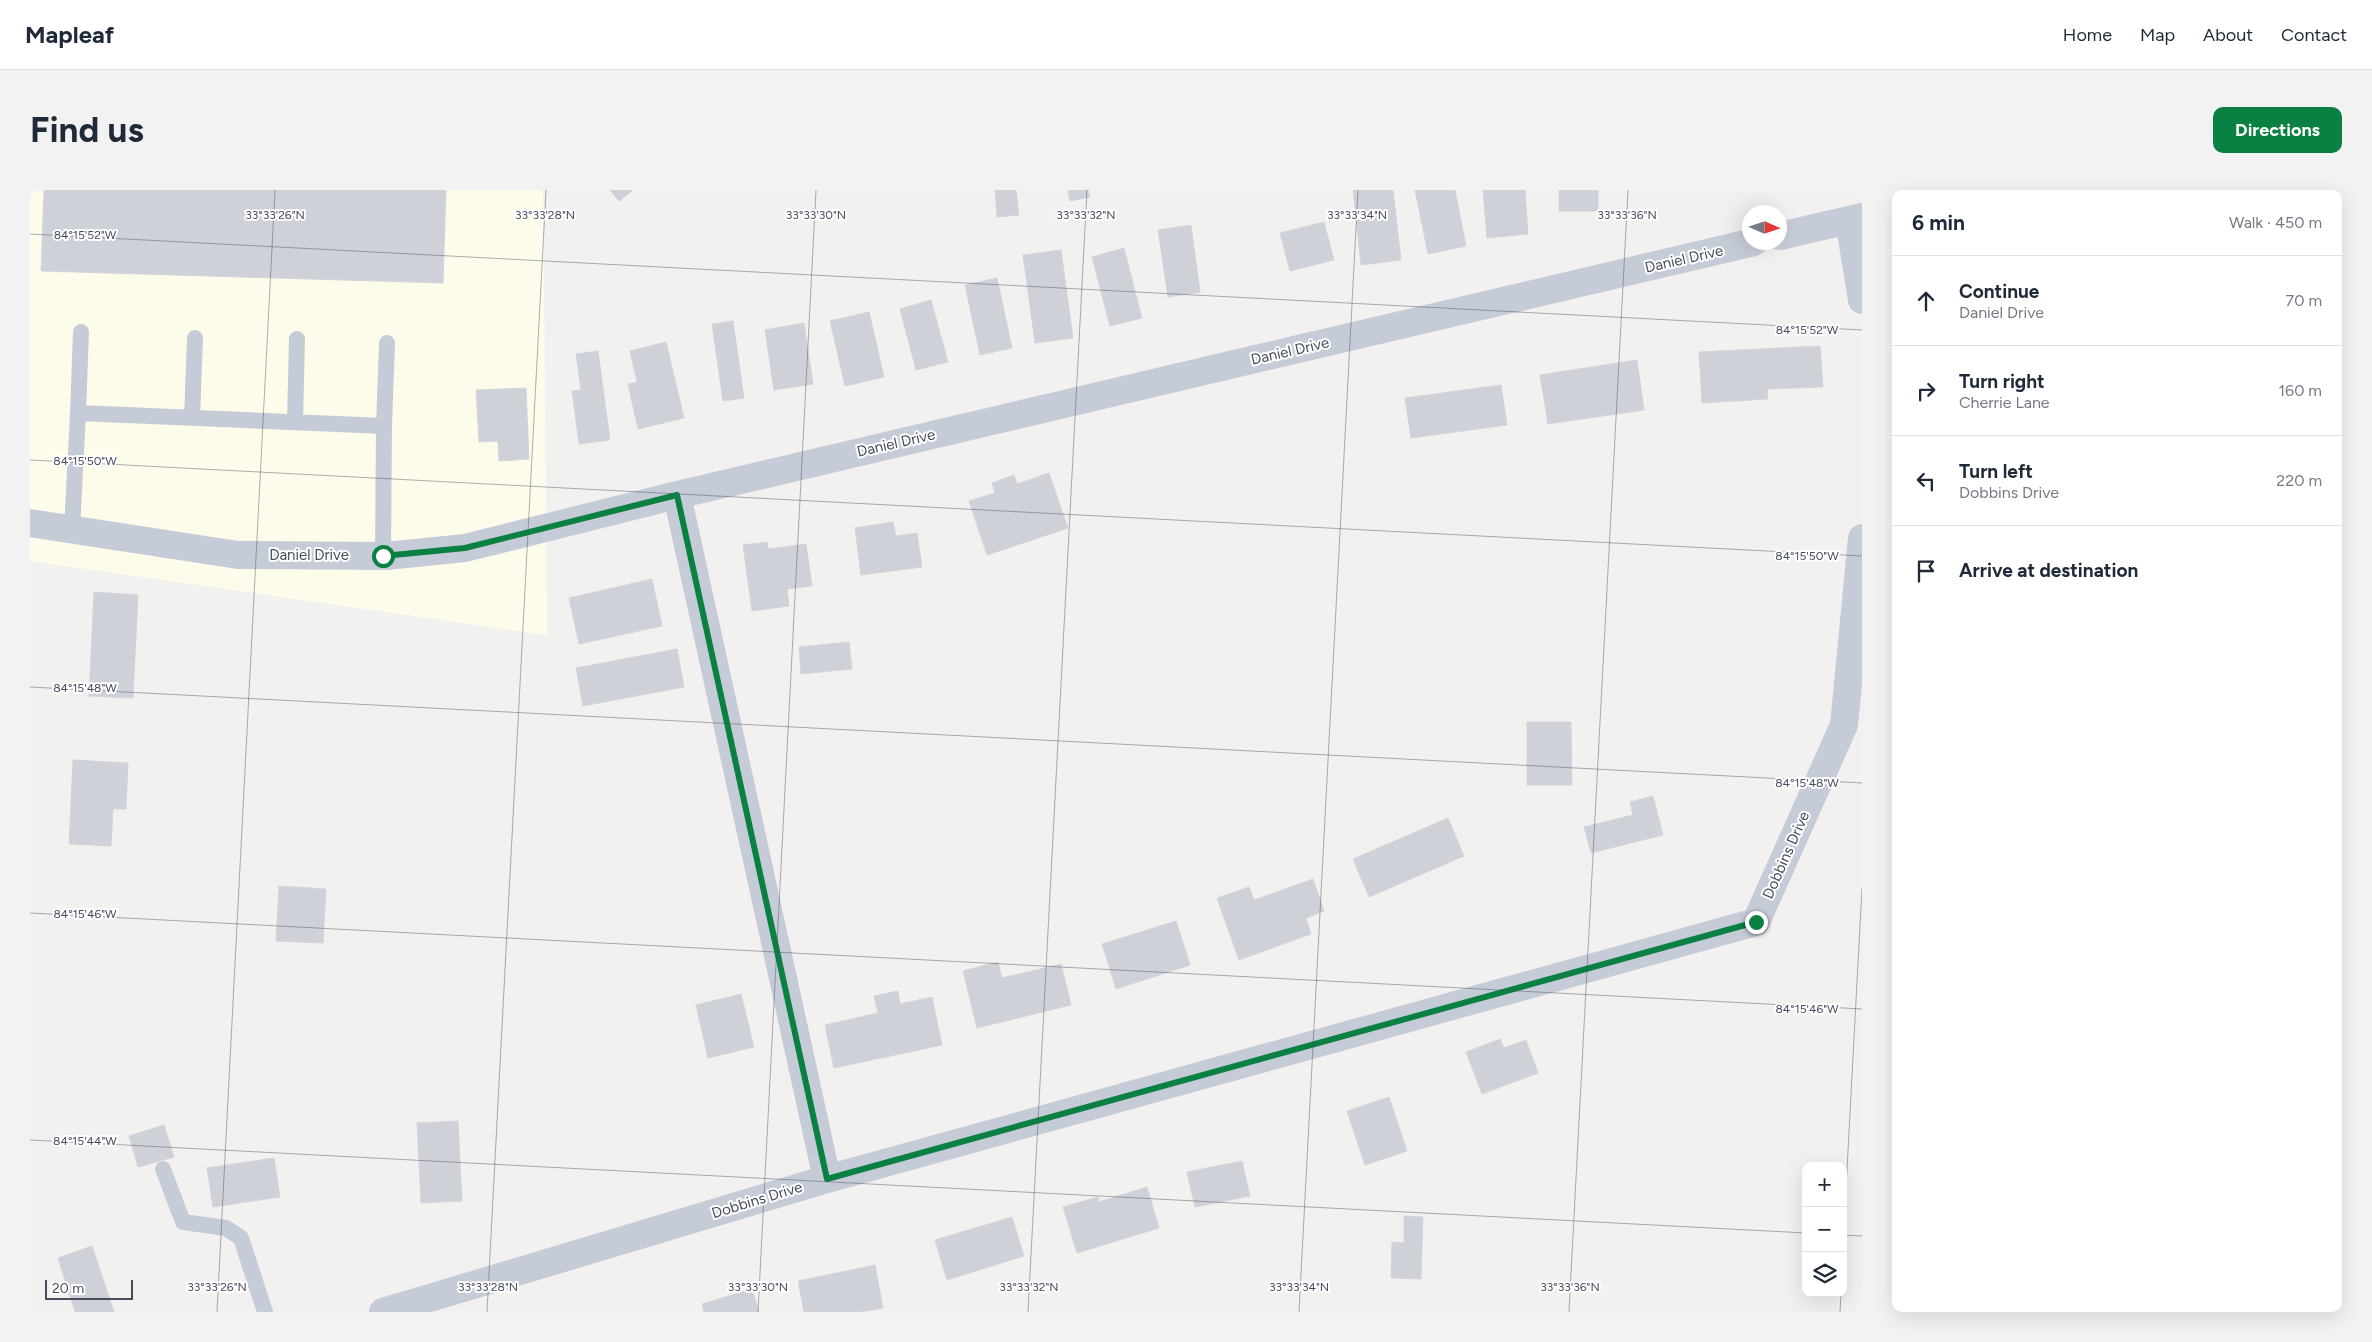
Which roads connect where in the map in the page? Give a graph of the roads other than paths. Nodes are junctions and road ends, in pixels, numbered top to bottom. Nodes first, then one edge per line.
1 (1856, 219) edge
2 (1787, 234) edge
3 (1742, 245) edge
4 (1862, 300) edge
5 (81, 332) dead end
6 (196, 338) dead end
7 (297, 338) dead end
8 (387, 343) dead end
9 (78, 413) junction
10 (192, 418) junction
11 (295, 422) junction
12 (384, 426) junction
13 (677, 495) junction
14 (30, 523) edge
15 (72, 530) junction
16 (1862, 538) edge
17 (383, 556) junction
18 (163, 1169) dead end
19 (827, 1179) junction
20 (266, 1312) edge
21 (384, 1312) edge

1 - 2 street
1 - 4 street
3 - 13 street, Daniel Drive
5 - 9 lane
6 - 10 lane
7 - 11 lane
8 - 12 lane
9 - 10 lane
9 - 15 lane
10 - 11 lane
11 - 12 lane
12 - 17 lane
13 - 17 street, Daniel Drive
13 - 19 street
14 - 15 street, Daniel Drive
15 - 17 street, Daniel Drive
16 - 19 street, Dobbins Drive
18 - 20 lane
19 - 21 street, Dobbins Drive

